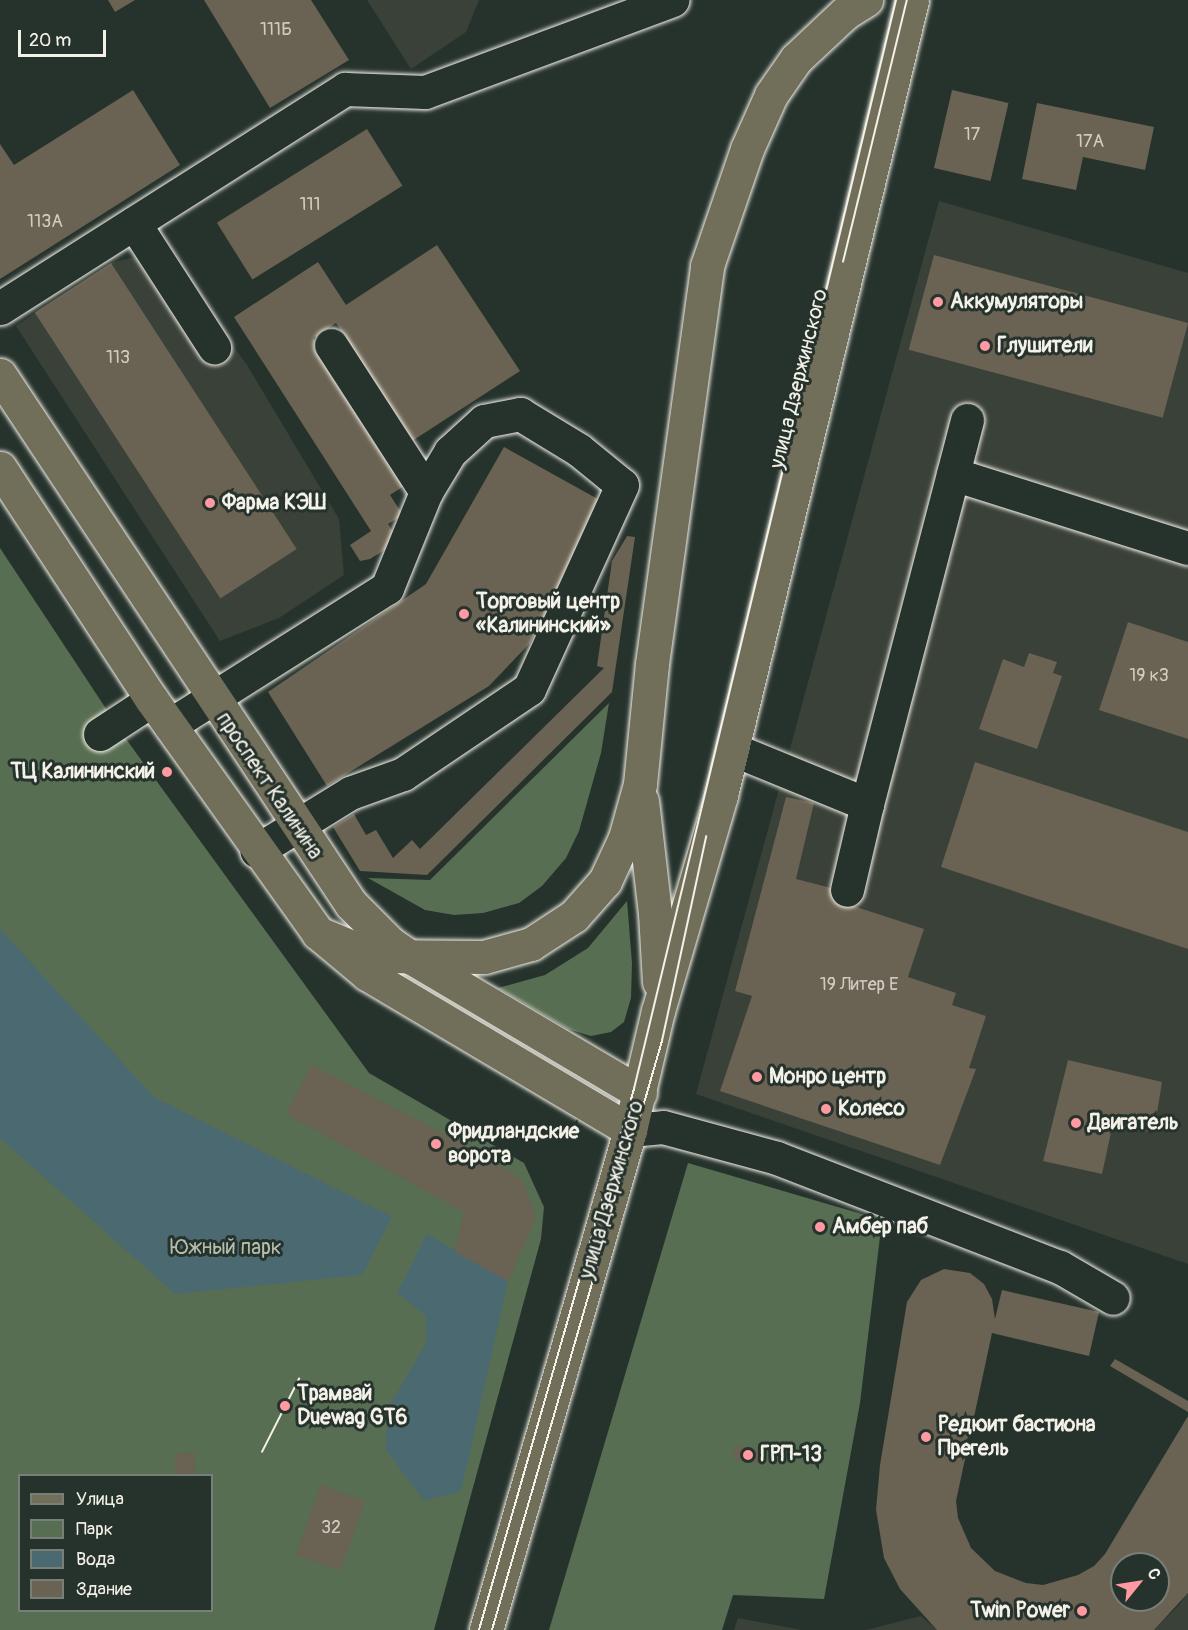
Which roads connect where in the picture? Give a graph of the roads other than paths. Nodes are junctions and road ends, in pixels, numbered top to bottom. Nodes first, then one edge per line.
1 (672, 0) edge
2 (866, 0) edge
3 (889, 0) edge
4 (912, 0) edge
5 (134, 223) junction
6 (0, 308) edge
7 (331, 345) dead end
8 (214, 346) dead end
9 (0, 375) edge
10 (967, 420) dead end
11 (0, 468) edge
12 (953, 474) junction
13 (426, 492) junction
14 (1188, 548) edge
15 (211, 699) junction
16 (161, 712) junction
17 (100, 734) dead end
18 (732, 749) junction
19 (640, 783) junction
20 (867, 804) junction
21 (296, 826) junction
22 (256, 851) junction
23 (847, 890) dead end
24 (318, 933) junction
25 (412, 958) junction
26 (658, 1011) junction
27 (640, 1093) junction
28 (630, 1131) junction
29 (1113, 1298) dead end
30 (486, 1630) edge

1 - 5 lane
2 - 19 main road
3 - 18 main road, улица Дзержинского
4 - 18 main road, улица Дзержинского
5 - 6 lane
5 - 8 lane
7 - 13 lane
9 - 15 main road, проспект Калинина
10 - 12 lane
11 - 16 main road
12 - 14 lane
12 - 20 lane
13 - 15 lane
13 - 21 lane
15 - 16 lane
15 - 21 main road, проспект Калинина
16 - 17 lane
16 - 22 main road
18 - 20 lane
18 - 26 main road, улица Дзержинского
19 - 25 main road
19 - 26 main road
20 - 23 lane
21 - 22 lane
21 - 25 main road, проспект Калинина
22 - 24 main road
24 - 25 main road
24 - 28 main road
25 - 27 main road, проспект Калинина
26 - 27 main road, улица Дзержинского
27 - 28 main road, улица Дзержинского
28 - 29 lane
28 - 30 main road, улица Дзержинского

